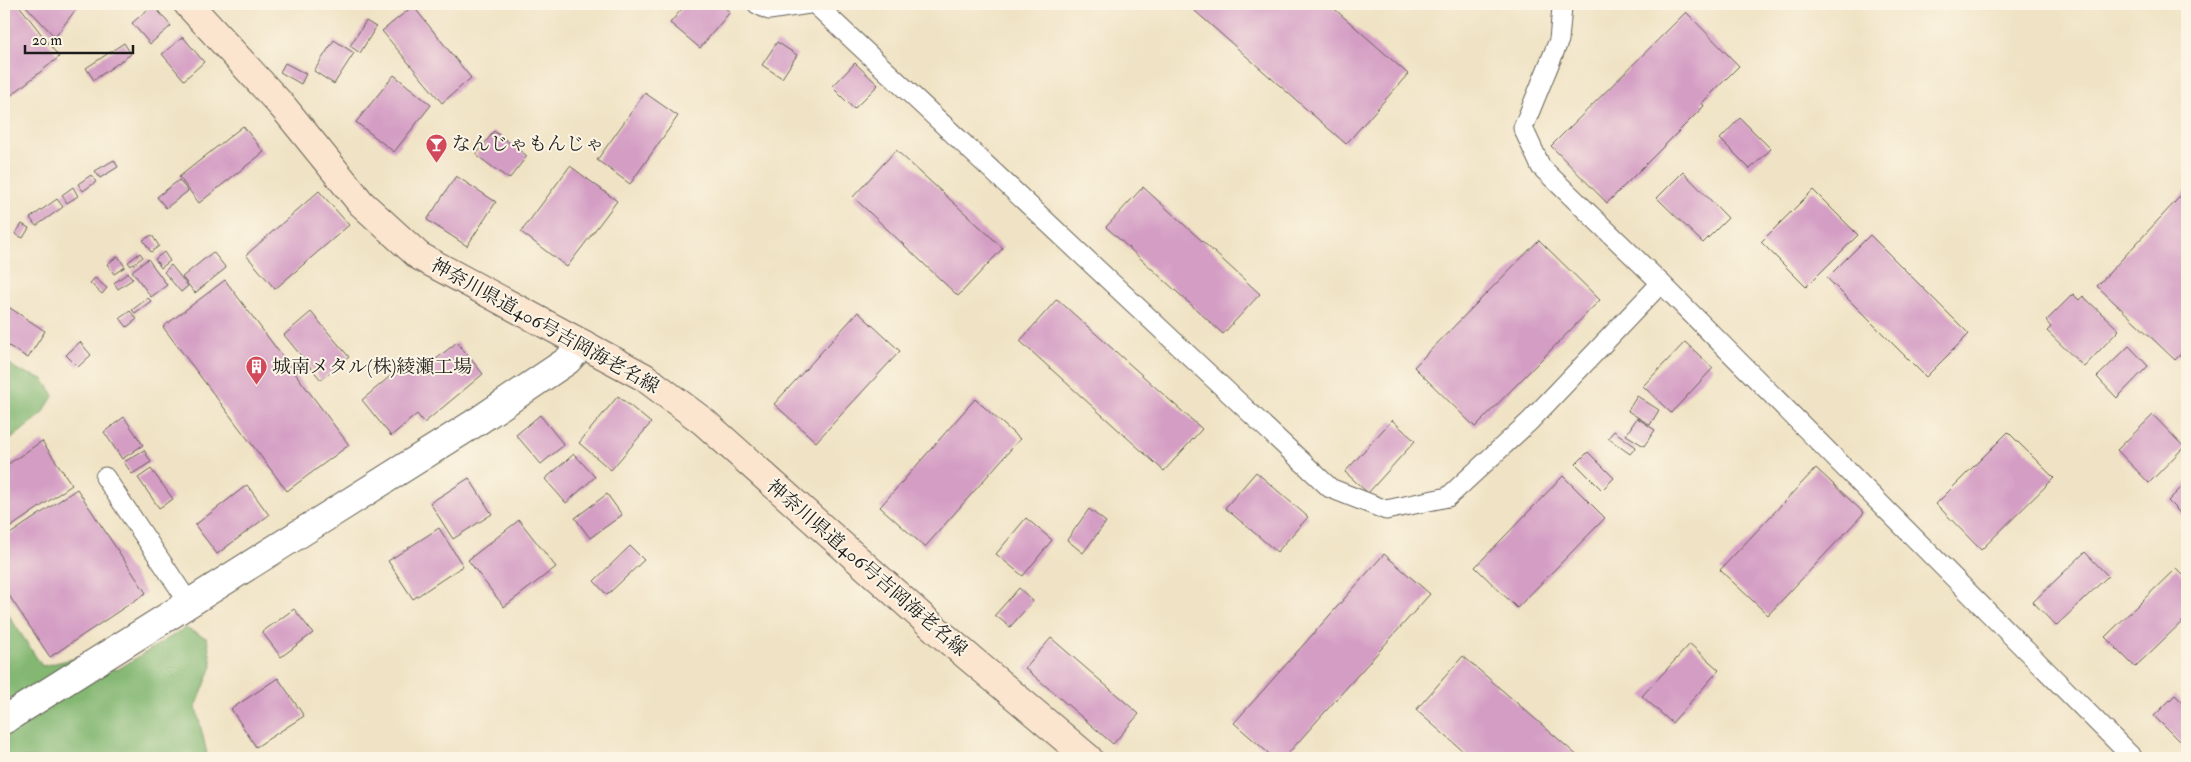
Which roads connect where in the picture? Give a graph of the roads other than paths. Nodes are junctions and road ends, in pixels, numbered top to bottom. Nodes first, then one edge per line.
1 (188, 4) edge
2 (757, 4) edge
3 (809, 4) edge
4 (815, 4) edge
5 (1560, 4) edge
6 (1661, 283) junction
7 (583, 344) junction
8 (105, 477) dead end
9 (190, 603) junction
10 (4, 720) edge
11 (1088, 758) edge
12 (2133, 758) edge

1 - 7 main road, 神奈川県道406号吉岡海老名線
2 - 3 lane
4 - 6 lane
5 - 6 lane
6 - 12 lane
7 - 9 street
7 - 11 main road, 神奈川県道406号吉岡海老名線
8 - 9 lane
9 - 10 street

